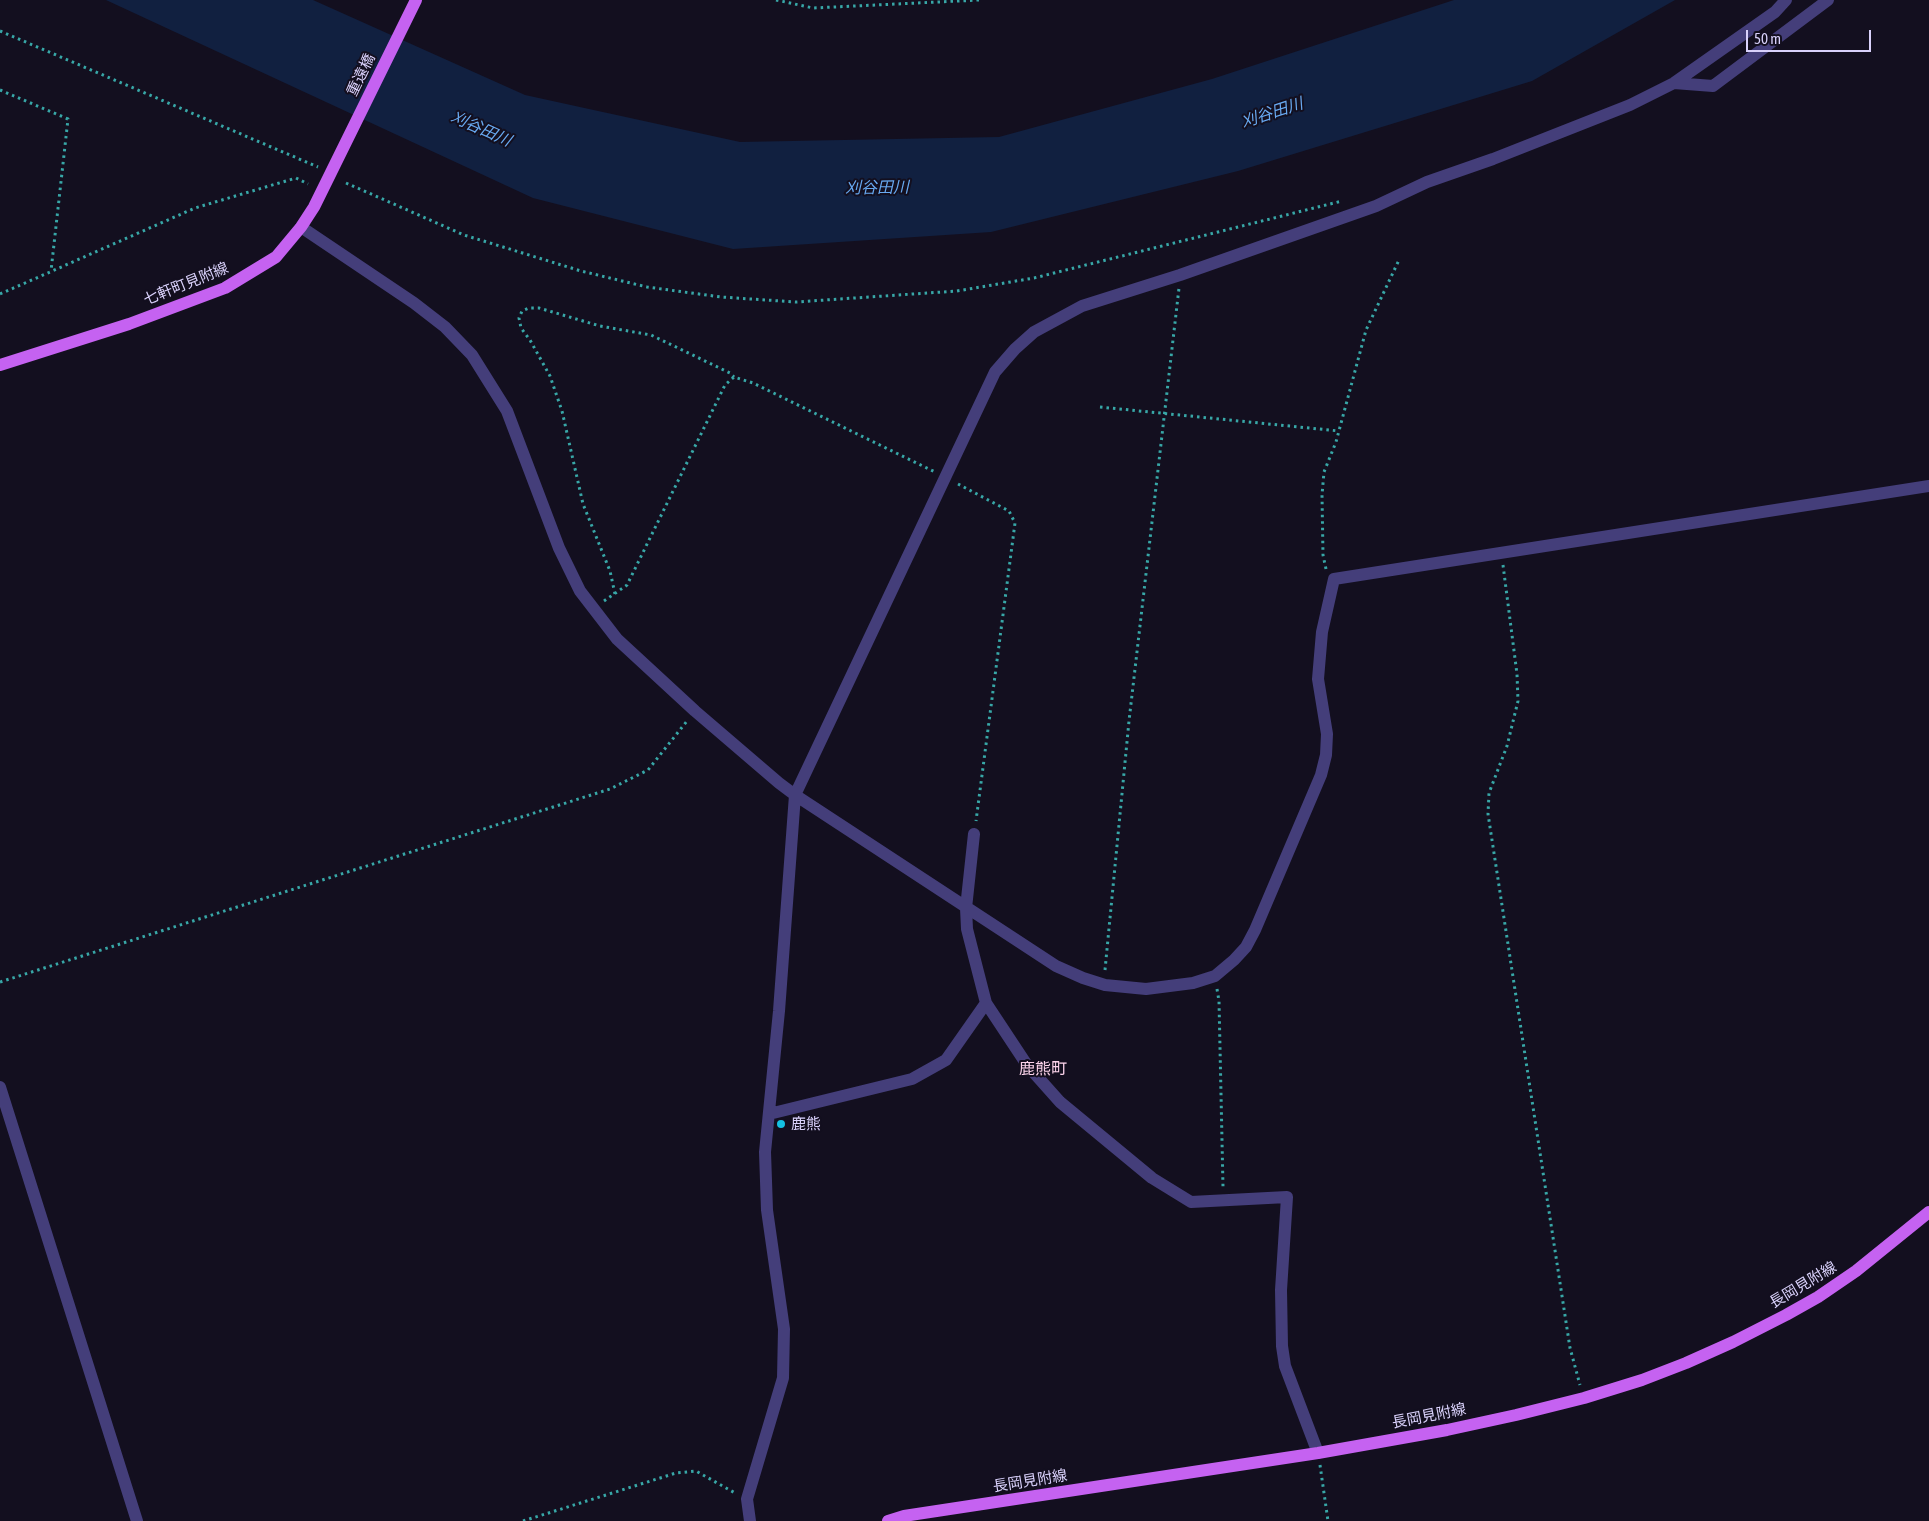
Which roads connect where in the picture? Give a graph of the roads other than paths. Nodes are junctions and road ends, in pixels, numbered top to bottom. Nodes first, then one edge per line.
1 (416, 0) edge
2 (1786, 0) edge
3 (1828, 0) edge
4 (1674, 83) junction
5 (335, 165) joint
6 (301, 227) junction
7 (0, 365) edge
8 (1929, 486) edge
9 (795, 795) junction
10 (974, 834) road end
11 (966, 908) junction
12 (986, 1003) junction
13 (0, 1087) edge
14 (769, 1114) junction
15 (1929, 1212) edge
16 (1318, 1453) junction
17 (137, 1521) edge
18 (750, 1521) edge
19 (888, 1521) edge

1 - 5 main road, 重遠橋
2 - 4 street
3 - 4 street
4 - 9 street
5 - 6 main road, 七軒町見附線
6 - 7 main road, 七軒町見附線
6 - 9 street
8 - 11 street
9 - 11 street
9 - 14 street
10 - 11 street
11 - 12 street
12 - 14 street
12 - 16 street
13 - 17 street
14 - 18 street
15 - 16 main road, 長岡見附線
16 - 19 main road, 長岡見附線

